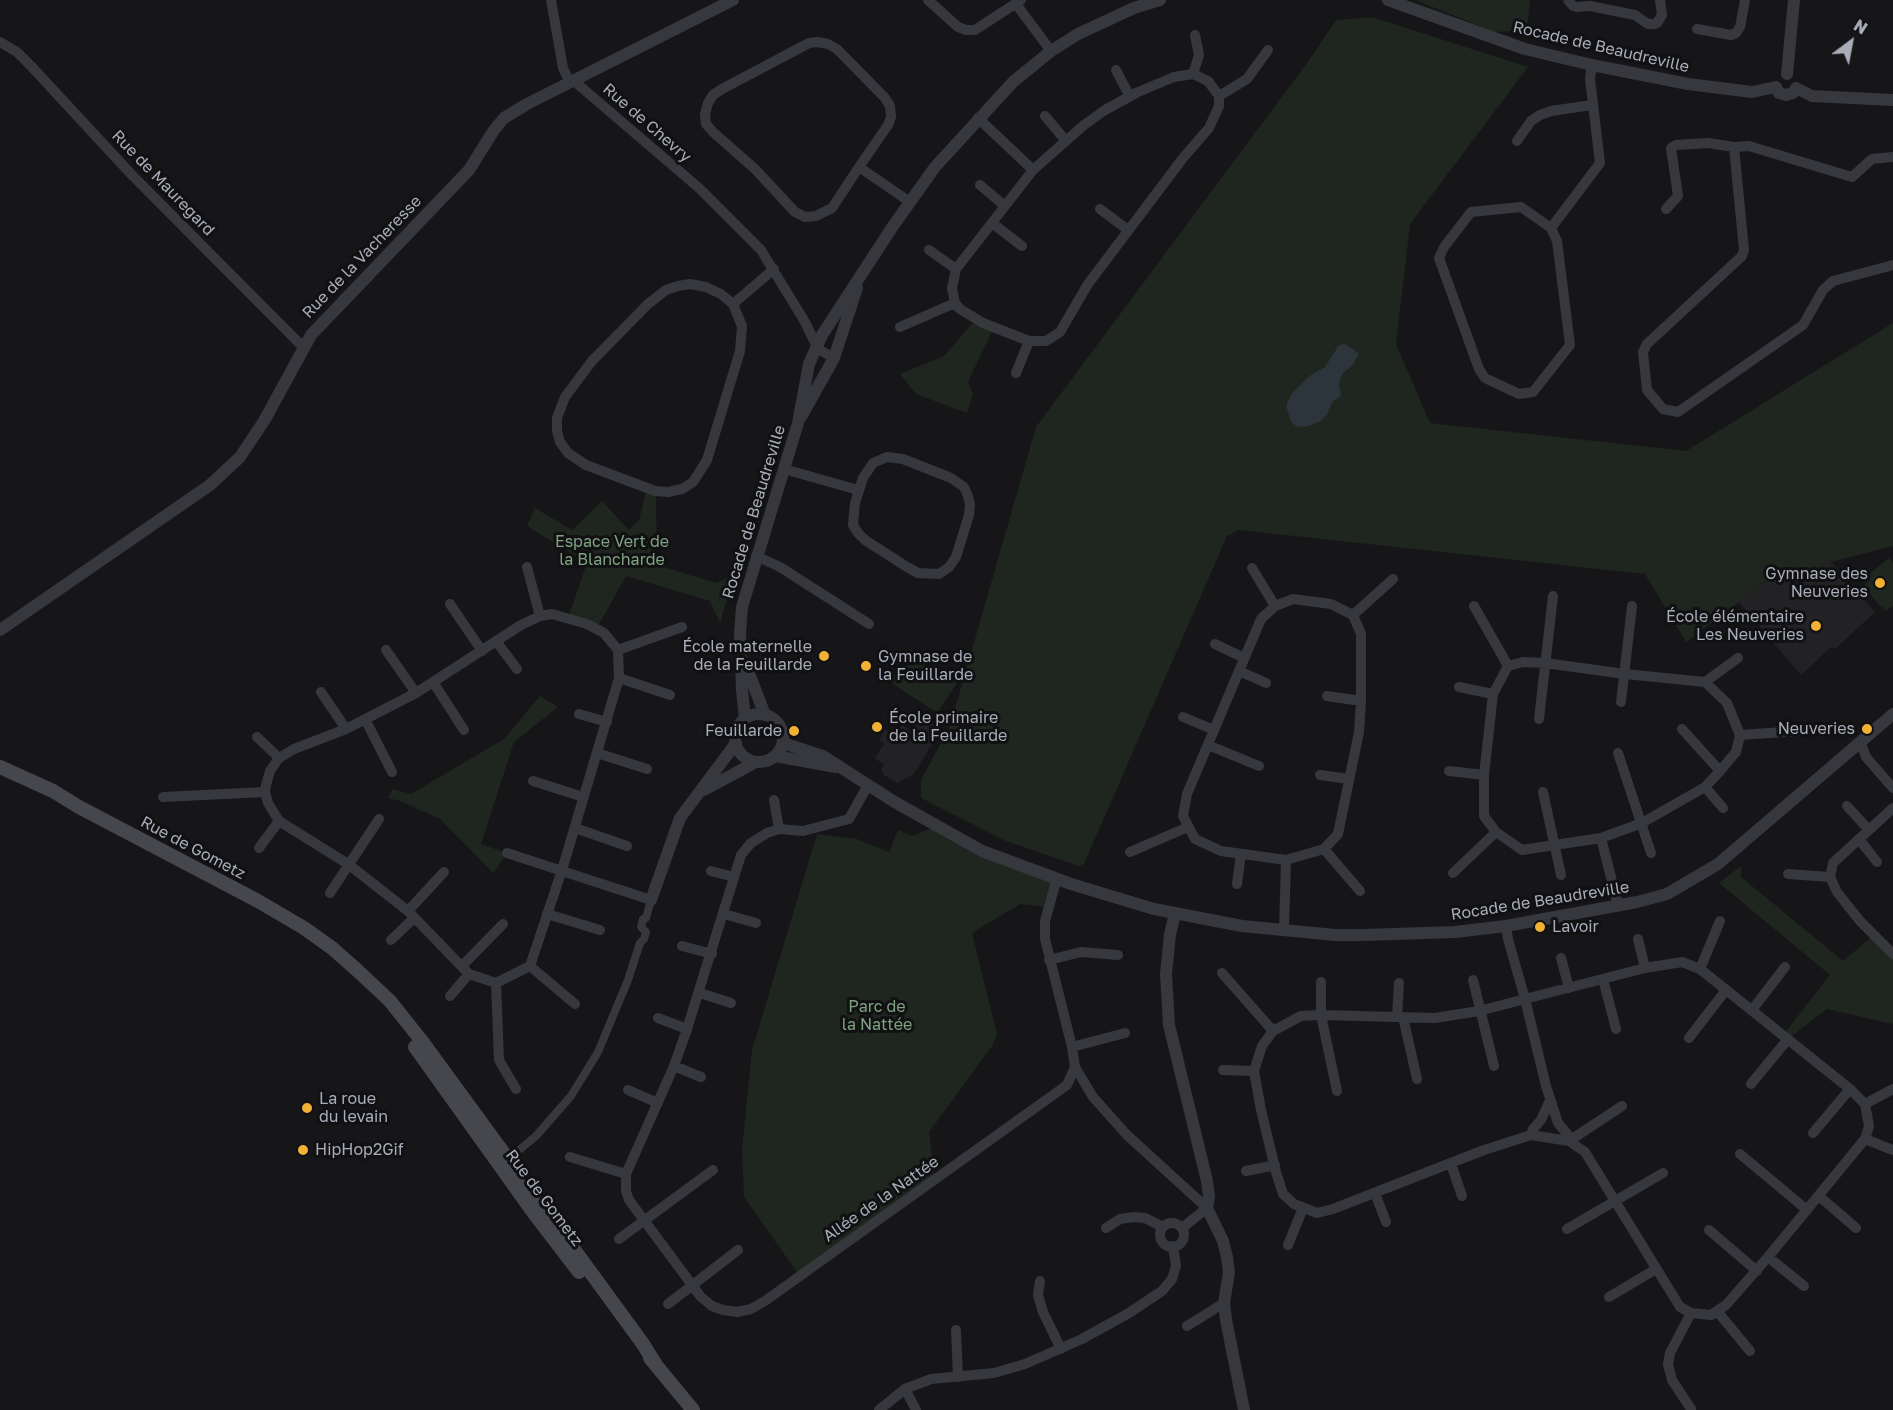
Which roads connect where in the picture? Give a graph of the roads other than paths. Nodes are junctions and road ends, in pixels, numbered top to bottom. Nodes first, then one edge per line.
1 (551, 0) edge
2 (732, 0) edge
3 (928, 0) edge
4 (1161, 0) edge
5 (1388, 0) edge
6 (1568, 0) edge
7 (1660, 0) edge
8 (1745, 0) edge
9 (1794, 0) edge
10 (1019, 2) edge
11 (1697, 30) dead end
12 (1195, 35) dead end
13 (0, 42) edge
14 (1268, 50) dead end
15 (1051, 51) junction
16 (1592, 65) junction
17 (1116, 70) dead end
18 (1193, 74) junction
19 (1787, 74) junction
20 (572, 82) junction
21 (1776, 87) junction
22 (1796, 88) junction
23 (1130, 95) junction
24 (1219, 96) junction
25 (1893, 100) edge
26 (1592, 105) junction
27 (1045, 116) dead end
28 (978, 118) junction
29 (1066, 141) junction
30 (1517, 141) dead end
31 (1734, 147) junction
32 (1893, 157) edge
33 (860, 167) junction
34 (1033, 170) junction
35 (980, 185) dead end
36 (910, 202) junction
37 (1005, 206) junction
38 (1100, 209) dead end
39 (1666, 209) dead end
40 (992, 223) junction
41 (1551, 228) junction
42 (1128, 230) junction
43 (1022, 246) dead end
44 (929, 250) dead end
45 (1893, 265) edge
46 (774, 269) junction
47 (956, 269) junction
48 (860, 278) junction
49 (955, 303) junction
50 (733, 304) junction
51 (805, 322) junction
52 (828, 325) junction
53 (900, 327) dead end
54 (1029, 341) junction
55 (816, 345) junction
56 (304, 348) junction
57 (834, 358) junction
58 (1016, 373) dead end
59 (798, 423) junction
60 (784, 469) junction
61 (858, 490) junction
62 (756, 556) junction
63 (527, 567) dead end
64 (1252, 568) dead end
65 (1393, 579) dead end
66 (1553, 596) dead end
67 (450, 604) dead end
68 (1275, 606) junction
69 (1474, 606) dead end
70 (1632, 606) dead end
71 (540, 615) junction
72 (1353, 615) junction
73 (869, 624) dead end
74 (682, 627) dead end
75 (0, 630) edge
76 (496, 641) junction
77 (1215, 644) dead end
78 (740, 647) junction
79 (386, 650) dead end
80 (618, 650) junction
81 (482, 651) junction
82 (1244, 658) junction
83 (1738, 658) dead end
84 (1545, 663) junction
85 (1508, 666) junction
86 (516, 669) dead end
87 (1239, 671) junction
88 (1625, 674) junction
89 (620, 678) junction
90 (433, 682) junction
91 (1705, 682) junction
92 (1266, 683) dead end
93 (1459, 687) dead end
94 (321, 692) dead end
95 (416, 693) junction
96 (1493, 694) junction
97 (670, 695) dead end
98 (1327, 696) dead end
99 (1361, 701) junction
100 (1621, 702) dead end
101 (579, 714) dead end
102 (1893, 714) edge
103 (765, 715) junction
104 (1183, 717) dead end
105 (365, 719) junction
106 (745, 719) junction
107 (1539, 719) dead end
108 (607, 722) junction
109 (346, 729) junction
110 (1682, 729) dead end
111 (464, 730) dead end
112 (1214, 730) junction
113 (1799, 731) dead end
114 (1740, 735) junction
115 (257, 737) dead end
116 (736, 743) junction
117 (783, 743) junction
118 (1861, 743) junction
119 (1208, 745) junction
120 (597, 753) junction
121 (1618, 753) dead end
122 (775, 756) junction
123 (279, 758) junction
124 (756, 762) junction
125 (1259, 766) dead end
126 (0, 767) edge
127 (838, 767) junction
128 (647, 769) dead end
129 (1449, 771) dead end
130 (1720, 771) junction
131 (392, 772) dead end
132 (0, 774) edge
133 (1320, 776) dead end
134 (1484, 776) junction
135 (1349, 780) junction
136 (533, 781) dead end
137 (868, 785) junction
138 (1705, 787) junction
139 (1893, 788) edge
140 (265, 792) junction
141 (700, 792) junction
142 (1543, 792) dead end
143 (163, 797) dead end
144 (583, 797) junction
145 (774, 800) dead end
146 (1848, 806) dead end
147 (79, 807) junction
148 (1723, 808) dead end
149 (1893, 808) edge
150 (379, 819) dead end
151 (279, 821) junction
152 (1642, 824) junction
153 (1188, 827) junction
154 (575, 828) junction
155 (779, 829) junction
156 (1869, 829) junction
157 (1496, 832) junction
158 (1601, 838) junction
159 (1858, 838) junction
160 (1556, 845) junction
161 (627, 846) dead end
162 (259, 848) dead end
163 (1324, 849) junction
164 (1130, 852) dead end
165 (507, 853) dead end
166 (1241, 854) junction
167 (1651, 854) dead end
168 (1286, 860) junction
169 (1877, 862) dead end
170 (348, 864) junction
171 (562, 870) junction
172 (711, 871) dead end
173 (444, 872) dead end
174 (1453, 873) dead end
175 (1788, 874) dead end
176 (1561, 875) dead end
177 (734, 877) junction
178 (1830, 877) junction
179 (1057, 878) junction
180 (1237, 884) dead end
181 (1360, 891) dead end
182 (330, 894) dead end
183 (651, 900) junction
184 (1618, 905) junction
185 (411, 914) junction
186 (547, 914) junction
187 (724, 914) junction
188 (1175, 914) junction
189 (1720, 921) dead end
190 (756, 923) dead end
191 (503, 924) dead end
192 (1506, 926) junction
193 (600, 930) dead end
194 (1284, 931) junction
195 (1638, 939) dead end
196 (392, 940) dead end
197 (682, 946) dead end
198 (712, 954) junction
199 (1893, 954) edge
200 (1118, 955) dead end
201 (1561, 958) dead end
202 (1049, 960) junction
203 (530, 966) junction
204 (1785, 967) dead end
205 (1645, 968) junction
206 (1700, 969) junction
207 (466, 970) junction
208 (1222, 973) dead end
209 (1603, 979) junction
210 (1473, 980) dead end
211 (1321, 982) dead end
212 (496, 983) junction
213 (1399, 984) dead end
214 (1569, 988) junction
215 (1726, 990) junction
216 (700, 993) junction
217 (450, 996) dead end
218 (1525, 999) junction
219 (731, 1003) dead end
220 (575, 1004) dead end
221 (1752, 1010) junction
222 (1479, 1011) junction
223 (1320, 1015) junction
224 (1400, 1017) junction
225 (658, 1018) dead end
226 (687, 1029) junction
227 (1616, 1029) dead end
228 (1273, 1031) junction
229 (1125, 1033) dead end
230 (1689, 1038) dead end
231 (1788, 1039) junction
232 (1072, 1047) junction
233 (674, 1066) junction
234 (1494, 1066) dead end
235 (1075, 1067) junction
236 (1223, 1070) dead end
237 (1254, 1071) junction
238 (701, 1077) dead end
239 (1417, 1079) dead end
240 (1751, 1084) dead end
241 (516, 1089) dead end
242 (1850, 1089) junction
243 (1893, 1089) edge
244 (628, 1090) dead end
245 (1337, 1091) dead end
246 (1550, 1100) junction
247 (658, 1103) junction
248 (1865, 1104) junction
249 (1622, 1106) dead end
250 (1813, 1132) dead end
251 (1531, 1135) junction
252 (1865, 1139) junction
253 (1569, 1141) junction
254 (1893, 1150) edge
255 (518, 1151) dead end
256 (1740, 1154) dead end
257 (570, 1157) dead end
258 (1451, 1164) junction
259 (1275, 1165) junction
260 (713, 1170) dead end
261 (1246, 1171) dead end
262 (1663, 1173) dead end
263 (626, 1174) junction
264 (1375, 1193) junction
265 (1462, 1196) dead end
266 (1819, 1196) junction
267 (1614, 1202) junction
268 (1207, 1208) junction
269 (1303, 1208) junction
270 (1807, 1210) junction
271 (645, 1221) junction
272 (1386, 1222) dead end
273 (1163, 1227) junction
274 (1106, 1228) dead end
275 (1182, 1228) junction
276 (1856, 1228) dead end
277 (1568, 1229) dead end
278 (1709, 1230) dead end
279 (619, 1239) dead end
280 (1288, 1245) dead end
281 (1173, 1246) junction
282 (738, 1250) dead end
283 (1768, 1257) junction
284 (1656, 1269) junction
285 (1757, 1271) junction
286 (1040, 1281) dead end
287 (693, 1285) junction
288 (1804, 1286) dead end
289 (1609, 1297) dead end
290 (1224, 1303) junction
291 (668, 1304) dead end
292 (1717, 1311) junction
293 (1691, 1313) junction
294 (1187, 1326) dead end
295 (956, 1330) dead end
296 (1061, 1349) junction
297 (1750, 1351) dead end
298 (958, 1377) junction
299 (905, 1389) junction
300 (1690, 1409) edge
301 (693, 1410) edge
302 (879, 1410) edge
303 (916, 1410) edge
304 (1244, 1410) edge

1 - 20 street
2 - 20 street, Rue de la Vacheresse
3 - 10 street
4 - 15 street, Rocade de Beaudreville
5 - 16 street, Rocade de Beaudreville
6 - 7 street
8 - 11 street
9 - 19 street
10 - 15 street
12 - 18 street
13 - 56 street, Rue de Mauregard
14 - 24 street
15 - 28 street, Rocade de Beaudreville
16 - 21 street, Rocade de Beaudreville
16 - 26 street
17 - 23 street
18 - 23 street
18 - 24 street
19 - 21 street
19 - 22 street
20 - 46 street, Rue de Chevry
20 - 56 street, Rue de la Vacheresse
21 - 22 street
22 - 25 street
23 - 29 street
24 - 42 street
26 - 30 street
26 - 41 street
27 - 29 street
28 - 34 street
28 - 36 street, Rocade de Beaudreville
29 - 34 street
31 - 32 street
31 - 39 street
31 - 45 street
33 - 33 street
33 - 36 street
34 - 37 street
35 - 37 street
36 - 48 street, Rocade de Beaudreville
37 - 40 street
38 - 42 street
40 - 43 street
40 - 47 street
41 - 41 street
42 - 54 street
44 - 47 street
46 - 50 street
46 - 51 street, Rue de Chevry
47 - 49 street
48 - 52 street, Rocade de Beaudreville
48 - 57 street, Rocade de Beaudreville
49 - 53 street
49 - 54 street
50 - 50 street
51 - 52 street
51 - 55 street, Rue de Chevry
52 - 55 street, Rocade de Beaudreville
54 - 58 street
55 - 57 street
55 - 59 street, Rocade de Beaudreville
56 - 75 street, Rue de la Vacheresse
57 - 59 street, Rocade de Beaudreville
59 - 60 street, Rocade de Beaudreville
60 - 61 street
60 - 62 street, Rocade de Beaudreville
61 - 61 street
62 - 73 street
62 - 78 street, Rocade de Beaudreville
63 - 71 street
64 - 68 street
65 - 72 street
66 - 84 street
67 - 81 street
68 - 72 street
68 - 82 street
69 - 85 street
70 - 88 street
71 - 76 street
71 - 80 street
72 - 99 street
74 - 80 street
76 - 81 street
76 - 86 street
77 - 82 street
78 - 103 street, Rocade de Beaudreville
78 - 106 street, Rocade de Beaudreville
79 - 95 street
80 - 89 street
81 - 90 street
82 - 87 street
83 - 91 street
84 - 85 street
84 - 88 street
84 - 107 street
85 - 96 street
87 - 92 street
87 - 112 street
88 - 91 street
88 - 100 street
89 - 97 street
89 - 108 street
90 - 95 street
90 - 111 street
91 - 114 street
93 - 96 street
94 - 109 street
95 - 105 street
96 - 134 street
98 - 99 street
99 - 135 street
101 - 108 street
102 - 118 street, Rocade de Beaudreville
103 - 106 street
103 - 117 street
104 - 112 street
105 - 109 street
105 - 131 street
106 - 116 street
108 - 120 street
109 - 123 street
110 - 130 street
112 - 119 street
113 - 114 street
114 - 130 street
115 - 123 street
116 - 124 street
116 - 141 street
117 - 122 street
117 - 127 street, Rocade de Beaudreville
118 - 139 street
118 - 184 street, Rocade de Beaudreville
119 - 125 street
119 - 153 street
120 - 128 street
120 - 144 street
121 - 152 street
122 - 124 street
122 - 127 street, Rocade de Beaudreville
123 - 140 street
124 - 141 street
126 - 147 main road, Rue de Gometz
127 - 137 street, Rocade de Beaudreville
129 - 134 street
130 - 138 street
132 - 147 main road, Rue de Gometz
133 - 135 street
134 - 157 street
135 - 163 street
136 - 144 street
137 - 155 street
137 - 179 street, Rocade de Beaudreville
138 - 148 street
138 - 152 street
140 - 143 street
140 - 151 street
141 - 183 street
142 - 160 street
144 - 154 street
145 - 155 street
146 - 156 street
147 - 301 main road, Rue de Gometz
149 - 156 street
150 - 170 street
151 - 162 street
151 - 170 street
152 - 158 street
152 - 167 street
153 - 164 street
153 - 166 street
154 - 161 street
154 - 171 street
155 - 177 street
156 - 159 street
157 - 160 street
157 - 174 street
158 - 160 street
158 - 184 street
159 - 169 street
159 - 178 street
160 - 176 street
163 - 168 street
163 - 181 street
165 - 171 street
166 - 168 street
166 - 180 street
168 - 194 street
170 - 182 street
170 - 185 street
171 - 183 street
171 - 186 street
172 - 177 street
173 - 185 street
175 - 178 street
177 - 187 street
178 - 199 street
179 - 188 street, Rocade de Beaudreville
179 - 202 street
183 - 255 street
184 - 192 street, Rocade de Beaudreville
185 - 196 street
185 - 207 street
186 - 193 street
186 - 203 street
187 - 190 street
187 - 198 street
188 - 194 street, Rocade de Beaudreville
188 - 268 street
189 - 206 street
191 - 207 street
192 - 194 street, Rocade de Beaudreville
192 - 218 street
195 - 205 street
197 - 198 street
198 - 216 street
200 - 202 street
201 - 214 street
202 - 232 street
203 - 212 street
203 - 220 street
204 - 221 street
205 - 206 street
205 - 209 street
206 - 215 street
207 - 212 street
207 - 217 street
208 - 228 street
209 - 214 street
209 - 227 street
210 - 222 street
211 - 223 street
212 - 241 street
213 - 224 street
214 - 218 street
215 - 221 street
215 - 230 street
216 - 219 street
216 - 226 street
218 - 222 street
218 - 246 street
221 - 231 street
222 - 224 street
222 - 234 street
223 - 224 street
223 - 228 street
223 - 245 street
224 - 239 street
225 - 226 street
226 - 233 street
228 - 237 street
229 - 232 street
231 - 240 street
231 - 242 street
232 - 235 street
233 - 238 street
233 - 247 street
235 - 268 street
235 - 287 street, Allée de la Nattée
236 - 237 street
237 - 259 street
242 - 248 street
242 - 250 street
243 - 248 street
244 - 247 street
246 - 251 street
246 - 253 street
247 - 263 street
248 - 252 street
249 - 253 street
251 - 253 street
251 - 258 street
252 - 254 street
252 - 266 street
253 - 267 street
256 - 270 street
257 - 263 street
258 - 264 street
258 - 265 street
259 - 261 street
259 - 269 street
260 - 271 street
262 - 267 street
263 - 271 street, Allée de la Nattée
264 - 269 street
264 - 272 street
266 - 270 street
266 - 276 street
267 - 277 street
267 - 284 street
268 - 275 street
268 - 290 street
269 - 280 street
270 - 283 street
271 - 279 street
271 - 287 street, Allée de la Nattée
273 - 274 street
273 - 275 street
273 - 281 street
275 - 281 street
278 - 285 street
281 - 296 street
282 - 287 street
283 - 285 street
283 - 288 street
284 - 289 street
284 - 293 street
285 - 292 street
286 - 296 street
287 - 291 street
290 - 294 street
290 - 304 street
292 - 293 street
292 - 297 street
293 - 300 street
295 - 298 street
296 - 298 street
298 - 299 street
299 - 302 street
299 - 303 street

